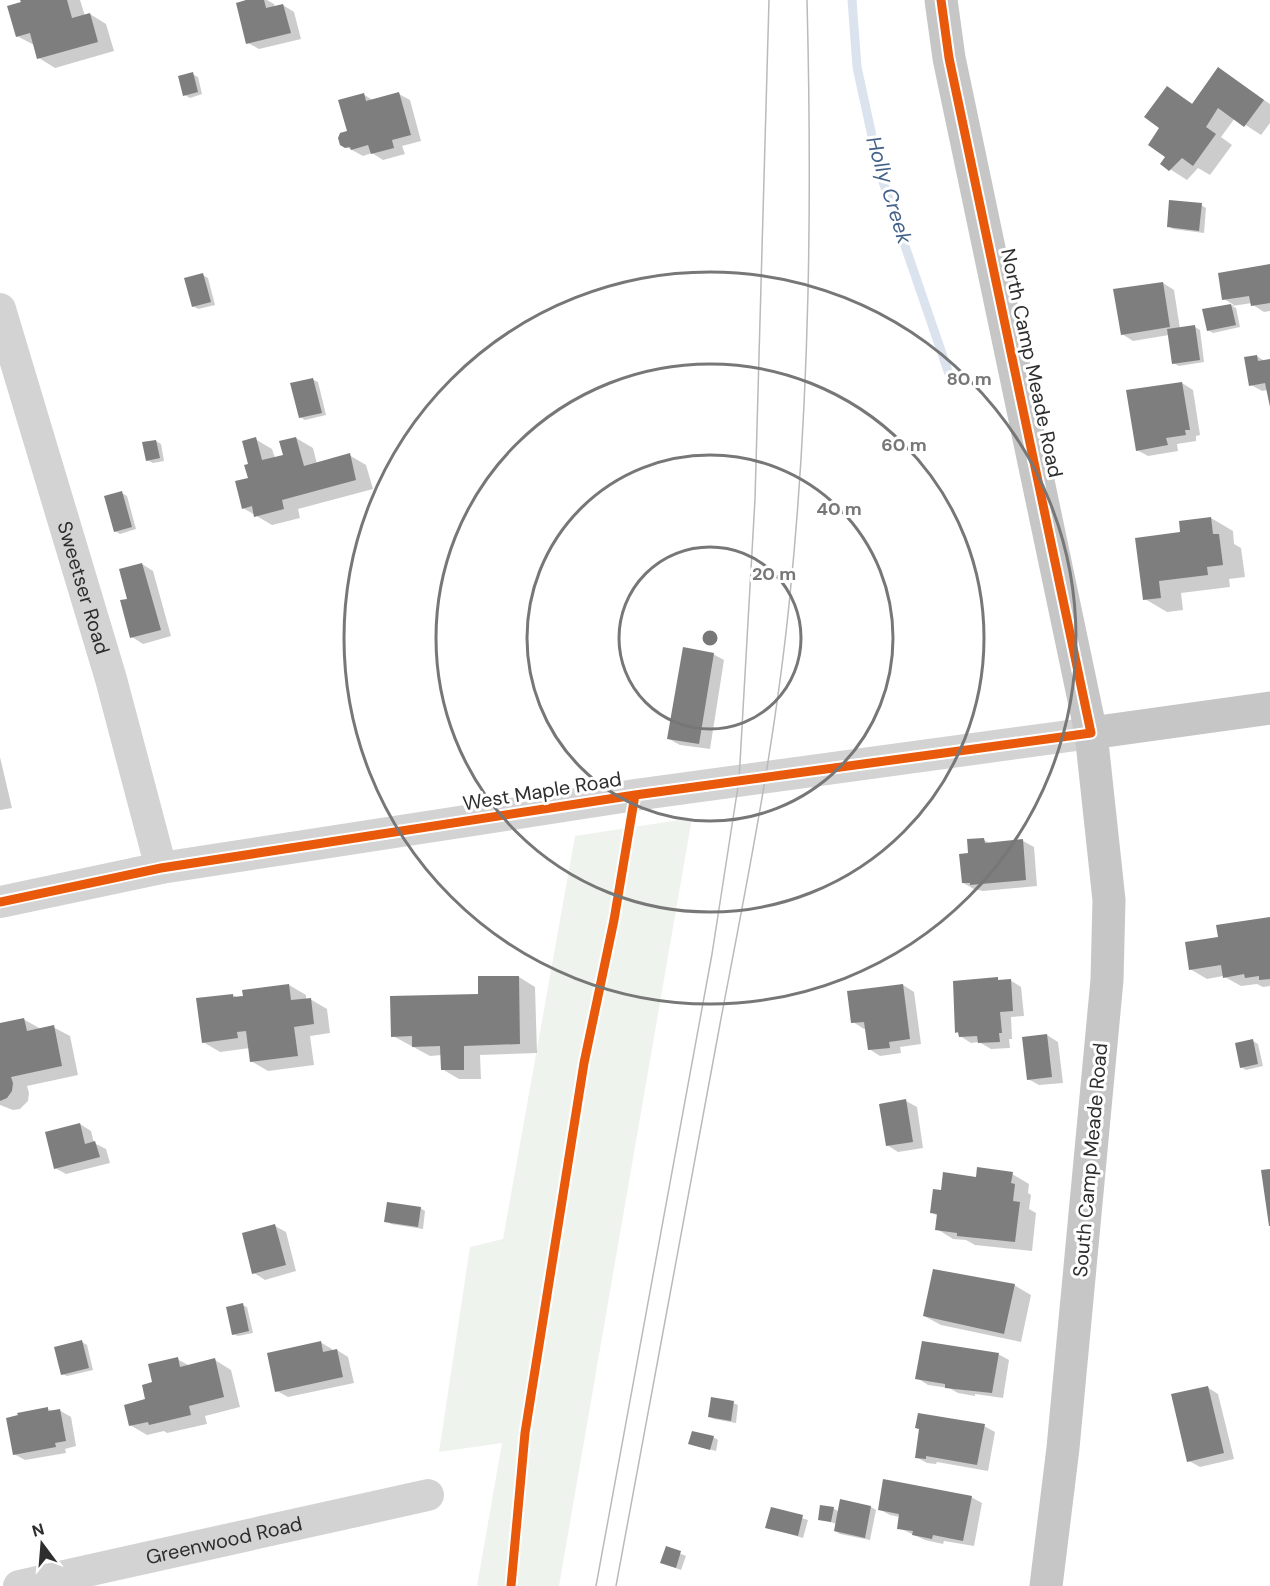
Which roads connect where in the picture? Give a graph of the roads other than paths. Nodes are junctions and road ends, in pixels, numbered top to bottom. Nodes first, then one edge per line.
1 (941, 0) edge
2 (0, 309) edge
3 (1270, 708) edge
4 (1091, 733) junction
5 (161, 868) junction
6 (0, 902) edge
7 (428, 1495) dead end
8 (19, 1586) edge
9 (1046, 1586) edge

1 - 4 main road, North Camp Meade Road
2 - 5 street, Sweetser Road
3 - 4 main road
4 - 5 street, West Maple Road
4 - 9 main road, South Camp Meade Road
5 - 6 street, West Maple Road
7 - 8 street, Greenwood Road

